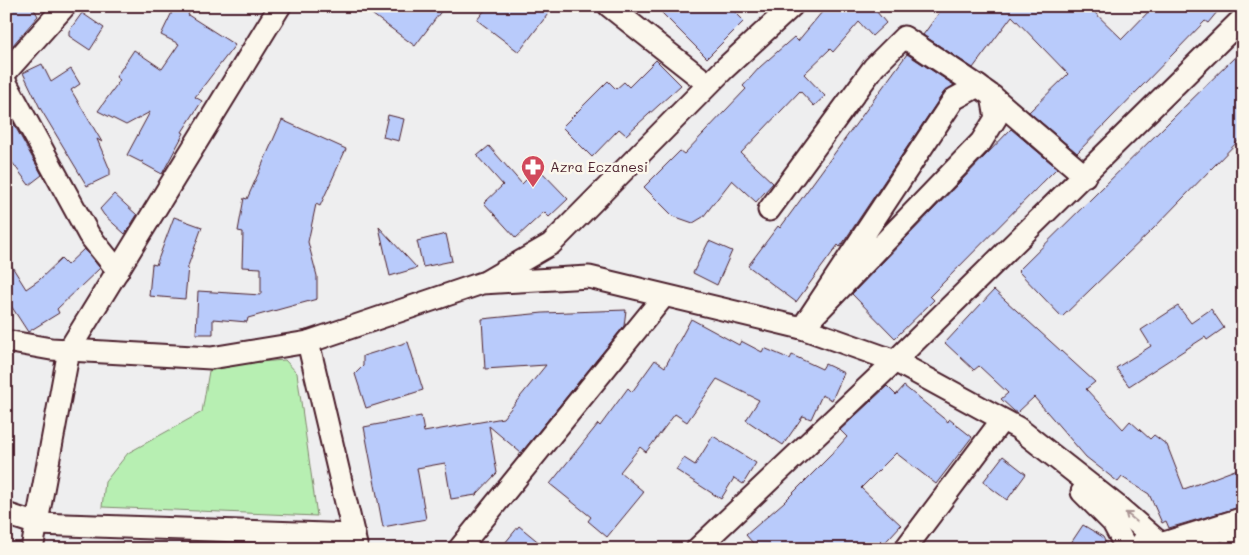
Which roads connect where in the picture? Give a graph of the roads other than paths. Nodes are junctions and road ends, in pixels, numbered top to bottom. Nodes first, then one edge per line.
1 (65, 6) edge
2 (280, 6) edge
3 (609, 6) edge
4 (792, 6) edge
5 (1243, 18) edge
6 (6, 72) edge
7 (6, 83) edge
8 (708, 84) junction
9 (985, 91) junction
10 (1085, 176) junction
11 (769, 210) dead end
12 (118, 271) junction
13 (482, 283) junction
14 (664, 296) junction
15 (802, 328) junction
16 (6, 341) edge
17 (308, 342) junction
18 (69, 350) junction
19 (895, 361) junction
20 (1010, 424) junction
21 (6, 514) edge
22 (1243, 521) edge
23 (37, 524) junction
24 (213, 540) edge
25 (356, 542) edge
26 (1243, 545) edge
27 (1166, 547) edge
28 (699, 548) edge
29 (32, 549) edge
30 (459, 549) edge
31 (906, 549) edge
32 (1127, 549) edge
33 (1140, 549) edge
34 (1233, 549) edge

1 - 6 street
2 - 12 street
3 - 8 street
4 - 8 street
5 - 10 street
7 - 12 street
8 - 13 street
9 - 10 street
9 - 11 street
9 - 15 street
9 - 15 street
10 - 19 street
12 - 18 street
13 - 14 street
13 - 17 street
14 - 15 street
14 - 30 street
15 - 19 street
16 - 18 street
17 - 18 street
17 - 25 street
18 - 23 street
19 - 20 street
19 - 28 street
27 -> 20 street
20 - 31 street
20 - 32 street
21 - 23 street
22 - 27 main road
23 - 24 street
23 - 29 street
24 - 25 street
26 - 34 main road
27 - 33 main road

